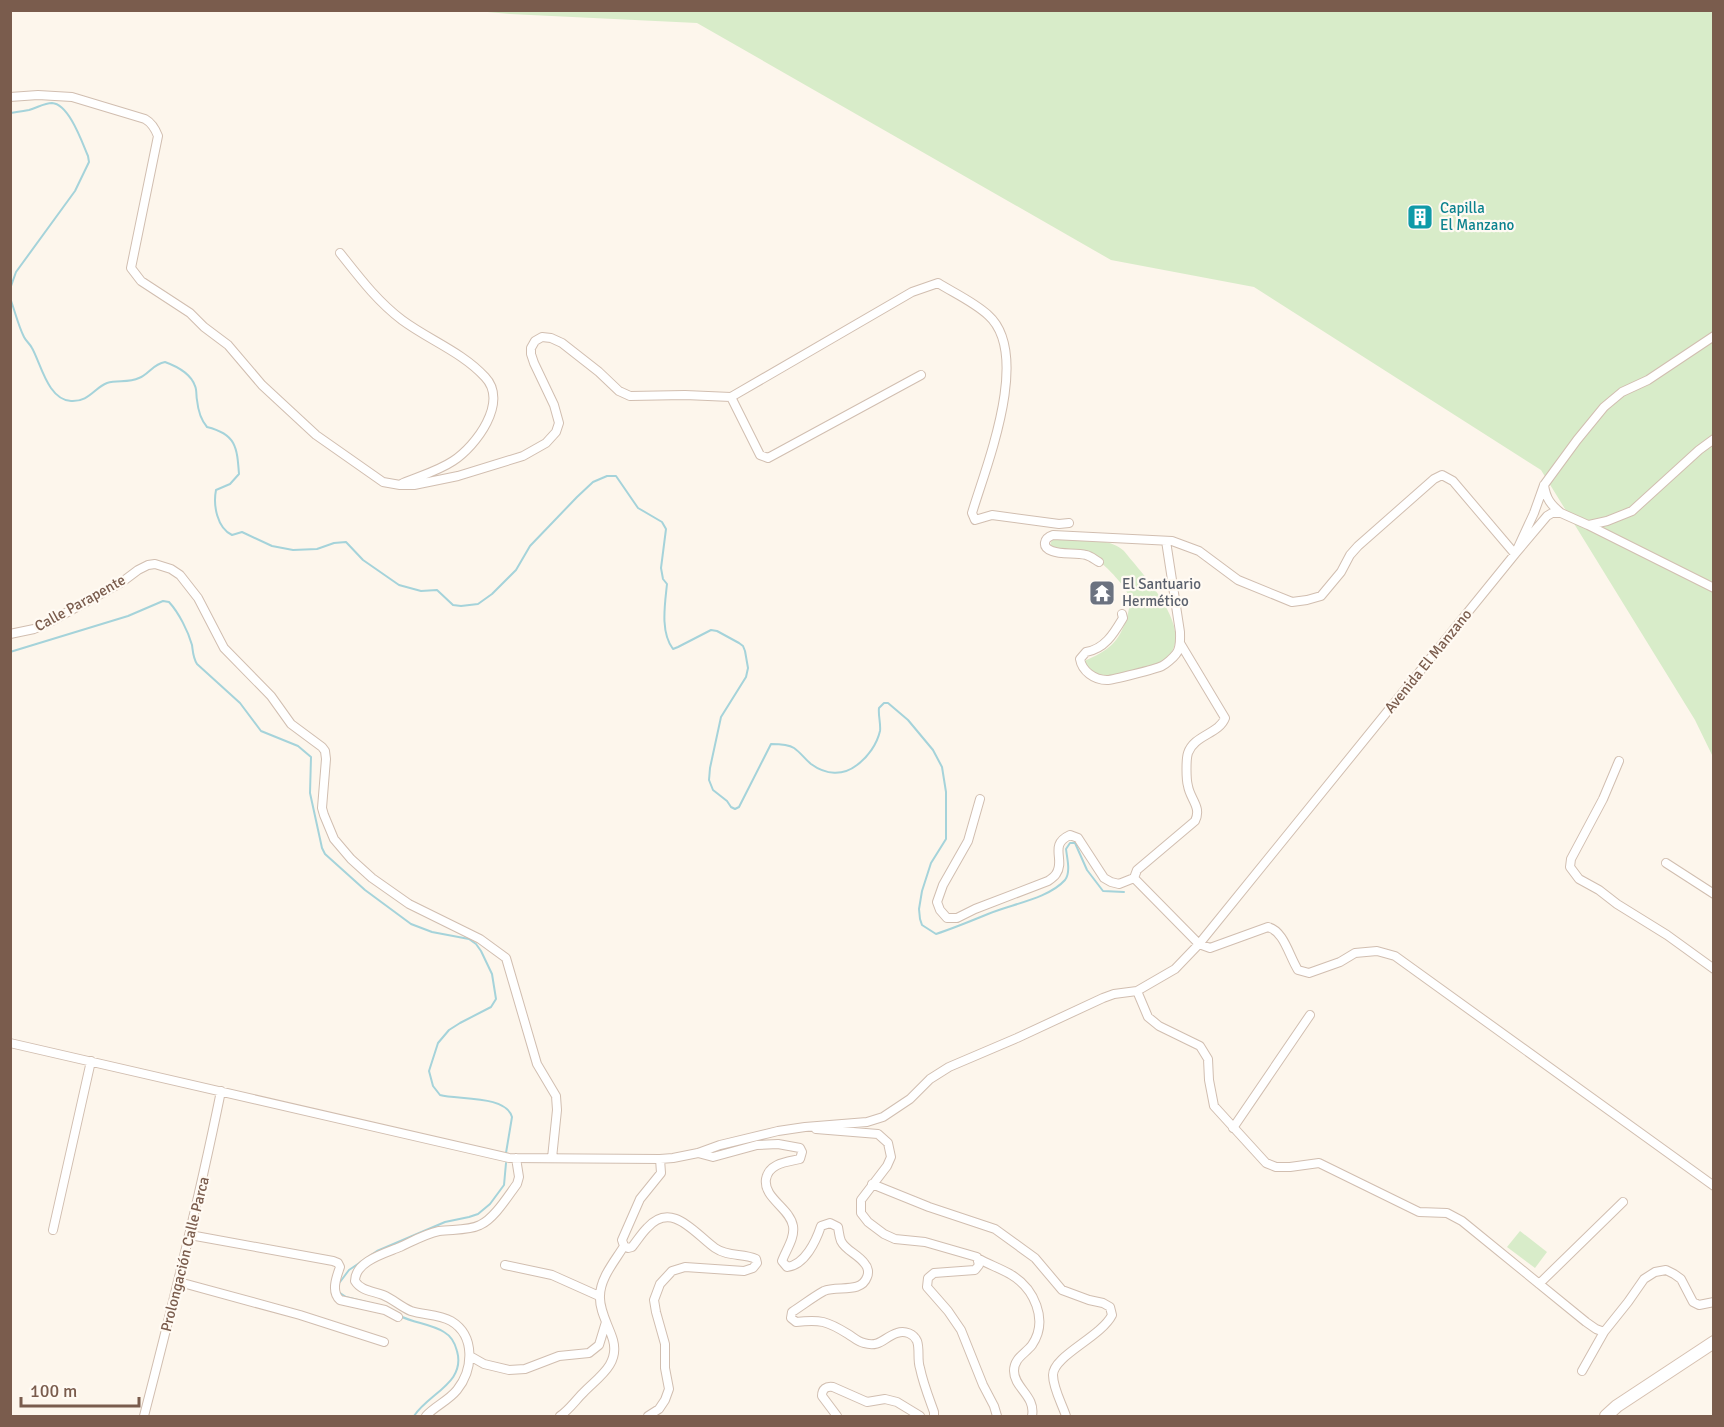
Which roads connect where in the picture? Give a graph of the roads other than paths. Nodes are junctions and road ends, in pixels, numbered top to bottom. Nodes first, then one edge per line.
1 (10, 97) edge
2 (340, 253) dead end
3 (1713, 336) edge
4 (921, 375) dead end
5 (731, 398) junction
6 (1713, 439) edge
7 (400, 485) junction
8 (1544, 485) junction
9 (1561, 513) junction
10 (1607, 521) junction
11 (1070, 523) dead end
12 (1588, 525) junction
13 (1608, 534) junction
14 (1166, 541) junction
15 (1515, 554) junction
16 (1099, 562) dead end
17 (1713, 588) edge
18 (1122, 614) dead end
19 (10, 634) edge
20 (1180, 643) junction
21 (1619, 761) dead end
22 (980, 799) dead end
23 (1666, 862) dead end
24 (1134, 878) junction
25 (1713, 894) edge
26 (1199, 944) junction
27 (1713, 969) edge
28 (1137, 991) junction
29 (1310, 1015) dead end
30 (10, 1043) edge
31 (91, 1061) junction
32 (221, 1091) junction
33 (805, 1126) junction
34 (1233, 1128) junction
35 (698, 1152) junction
36 (516, 1158) junction
37 (552, 1158) junction
38 (660, 1159) junction
39 (872, 1184) junction
40 (1713, 1186) edge
41 (1623, 1202) dead end
42 (53, 1230) dead end
43 (190, 1235) junction
44 (624, 1246) junction
45 (977, 1257) junction
46 (505, 1264) dead end
47 (179, 1282) junction
48 (1539, 1284) junction
49 (599, 1296) junction
50 (1713, 1302) edge
51 (398, 1317) dead end
52 (606, 1322) junction
53 (1604, 1332) junction
54 (384, 1342) dead end
55 (1713, 1342) edge
56 (470, 1356) junction
57 (1582, 1371) dead end
58 (144, 1416) edge
59 (426, 1416) edge
60 (560, 1416) edge
61 (648, 1416) edge
62 (837, 1416) edge
63 (920, 1416) edge
64 (933, 1416) edge
65 (997, 1416) edge
66 (1032, 1416) edge
67 (1066, 1416) edge
68 (1606, 1416) edge

1 - 7 street
2 - 7 street
3 - 8 street, Avenida El Manzano
4 - 5 street
5 - 7 street
5 - 11 street
6 - 10 street
8 - 9 street
8 - 15 street, Avenida El Manzano
9 - 12 street
9 - 15 street
10 - 12 street
10 - 13 street
12 - 13 street
13 - 17 street
14 - 15 street
14 - 16 street
14 - 20 street
15 - 26 street, Avenida El Manzano
18 - 20 street
19 - 37 street, Calle Parapente
20 - 24 street
21 - 27 street
22 - 24 street
23 - 25 street
24 - 26 street
26 - 28 street, Avenida El Manzano
26 - 40 street
28 - 33 street, Avenida El Manzano
28 - 34 street
29 - 34 street
30 - 31 street
31 - 32 street
31 - 42 street
32 - 36 street
32 - 43 street, Prolongación Calle Parca
33 - 35 street
33 - 39 street
34 - 48 street
35 - 38 street
35 - 64 street
36 - 37 street
36 - 56 street
37 - 38 street
38 - 44 street
39 - 45 street
39 - 67 street
41 - 48 street
43 - 47 street, Prolongación Calle Parca
43 - 51 street
44 - 49 street
44 - 61 street
45 - 65 street
45 - 66 street
46 - 49 street
47 - 54 street
47 - 58 street, Prolongación Calle Parca
48 - 53 street
49 - 52 street
50 - 53 street
52 - 56 street
52 - 60 street
53 - 57 street
55 - 68 street
56 - 59 street
62 - 63 street

